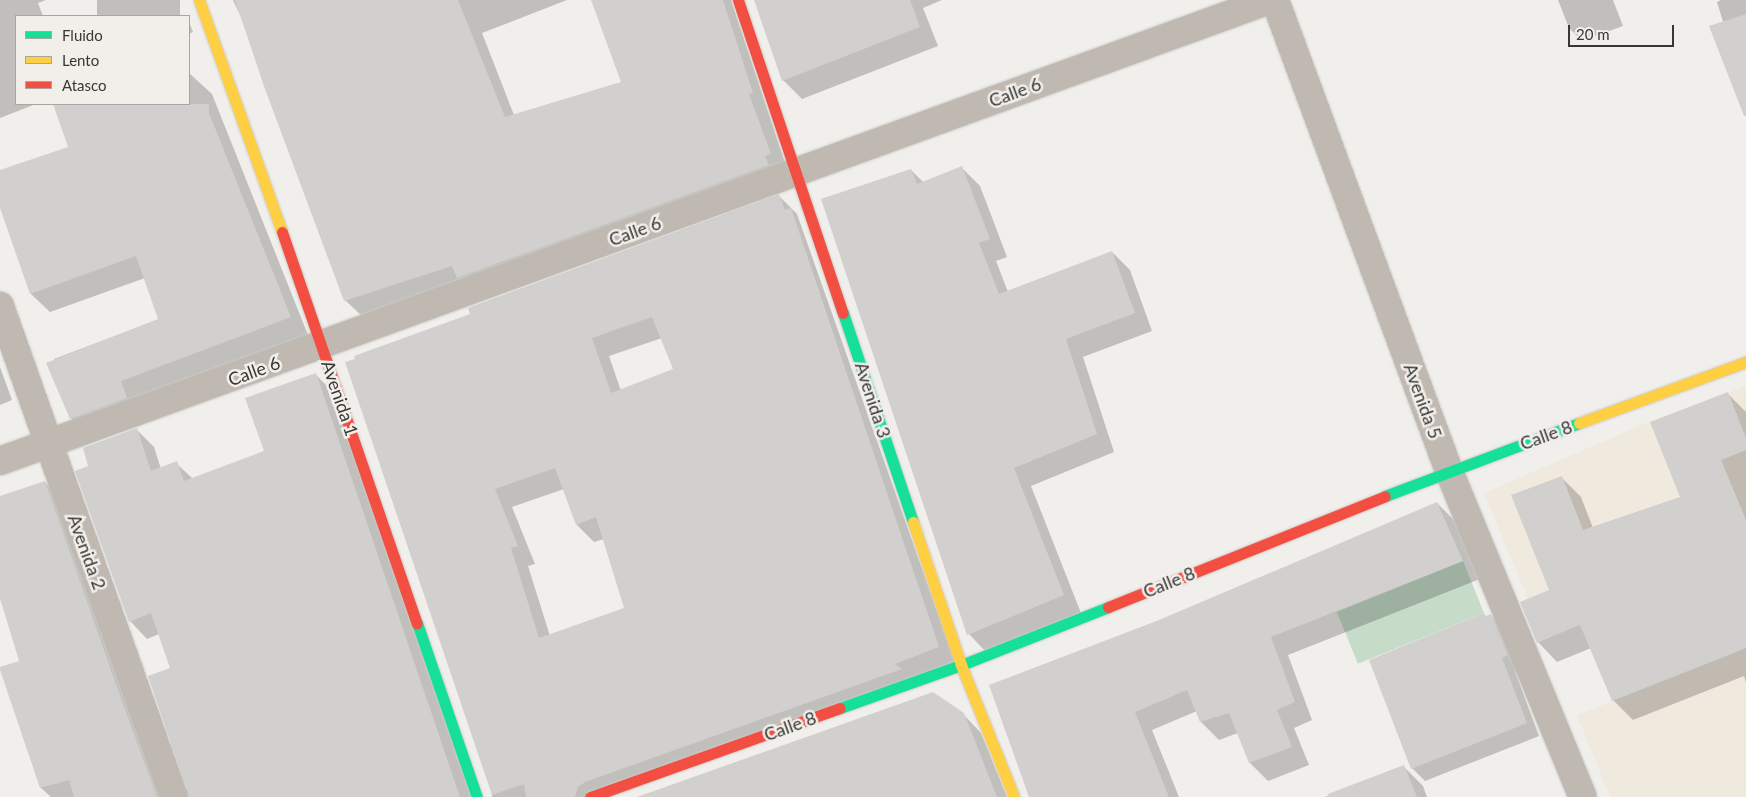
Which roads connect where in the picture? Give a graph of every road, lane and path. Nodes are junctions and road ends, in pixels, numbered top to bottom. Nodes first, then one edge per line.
1 (199, 0) edge
2 (738, 0) edge
3 (1269, 0) edge
4 (1275, 0) edge
5 (797, 171) junction
6 (0, 306) edge
7 (323, 346) junction
8 (1746, 362) edge
9 (48, 445) junction
10 (3, 460) edge
11 (1449, 471) junction
12 (961, 665) junction
13 (174, 797) edge
14 (477, 797) edge
15 (590, 797) edge
16 (1014, 797) edge
17 (1583, 797) edge

1 - 7 main road, Avenida 1
2 - 5 main road, Avenida 3
3 - 5 street, Calle 6
4 - 11 street, Avenida 5
5 - 7 street, Calle 6
5 - 12 main road, Avenida 3
6 - 9 street, Avenida 2
7 - 9 street, Calle 6
7 - 14 main road, Avenida 1
8 - 11 main road, Calle 8
9 - 10 street, Calle 6
9 - 13 street, Avenida 2
11 - 12 main road, Calle 8
11 - 17 street, Avenida 5
12 - 15 main road, Calle 8
12 - 16 main road, Avenida 3

